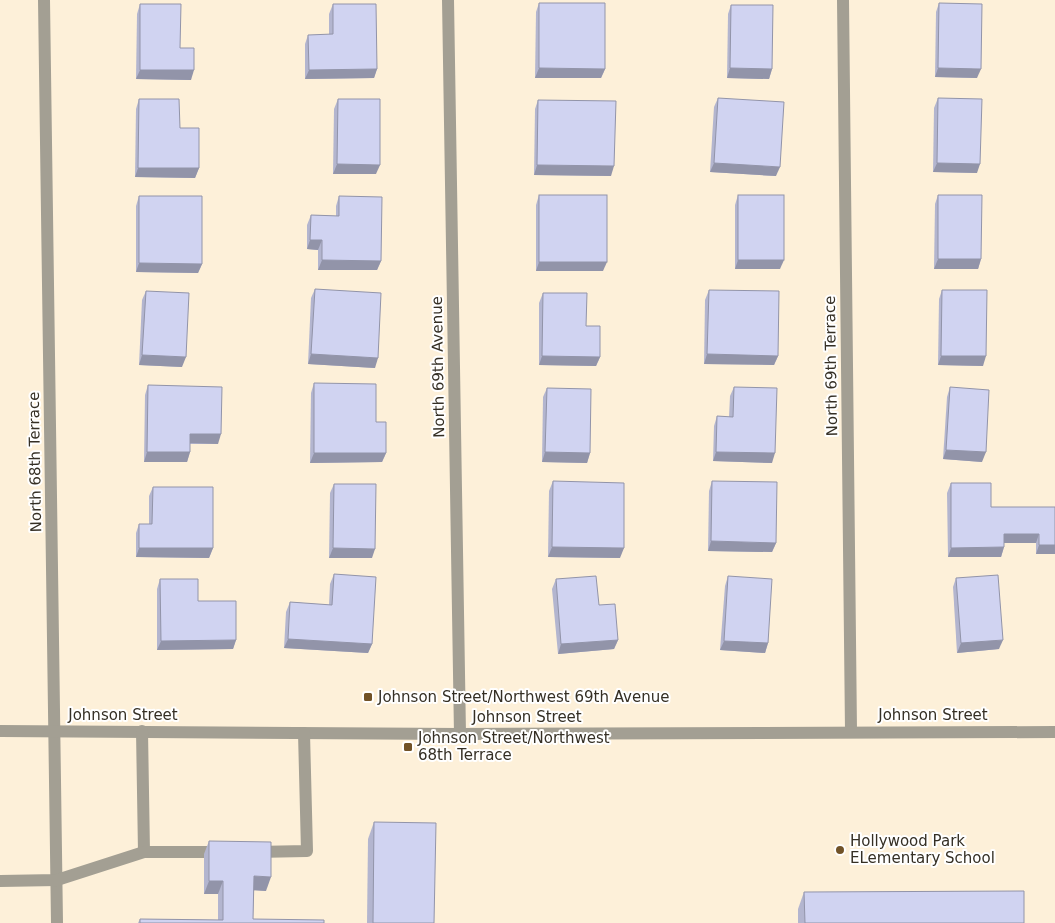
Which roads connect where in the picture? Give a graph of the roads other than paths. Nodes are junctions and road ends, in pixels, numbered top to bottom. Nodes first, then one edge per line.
1 (44, 0) edge
2 (448, 0) edge
3 (844, 0) edge
4 (0, 731) edge
5 (56, 731) junction
6 (851, 731) junction
7 (142, 732) junction
8 (1055, 732) edge
9 (304, 733) junction
10 (460, 734) junction
11 (144, 852) junction
12 (57, 880) junction
13 (0, 881) edge
14 (58, 923) edge

1 - 5 street, North 68th Terrace
2 - 10 street, North 69th Avenue
3 - 6 street, North 69th Terrace
4 - 5 street, Johnson Street
5 - 7 street, Johnson Street
5 - 12 street, North 68th Terrace
6 - 8 street, Johnson Street
6 - 10 street, Johnson Street
7 - 9 street, Johnson Street
7 - 11 street
9 - 10 street, Johnson Street
9 - 11 street
11 - 12 street
12 - 13 street
12 - 14 street, North 68th Terrace

